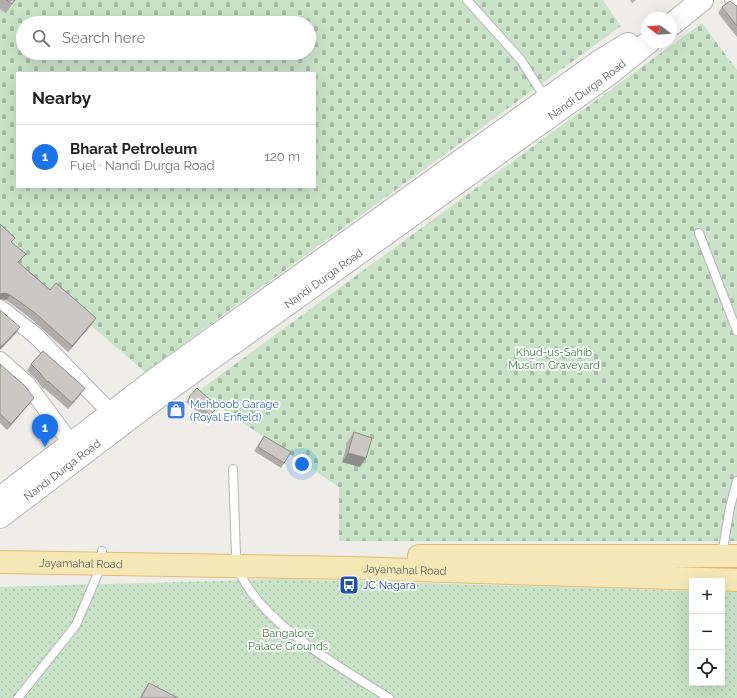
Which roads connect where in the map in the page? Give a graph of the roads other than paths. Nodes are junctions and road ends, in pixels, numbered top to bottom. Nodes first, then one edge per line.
1 (467, 0) edge
2 (697, 0) edge
3 (702, 0) edge
4 (733, 0) edge
5 (737, 4) edge
6 (677, 12) edge
7 (677, 19) edge
8 (641, 36) edge
9 (641, 48) edge
10 (546, 100) junction
11 (699, 233) dead end
12 (0, 308) edge
13 (737, 331) edge
14 (0, 360) edge
15 (111, 413) junction
16 (76, 450) junction
17 (233, 469) dead end
18 (737, 481) edge
19 (0, 498) edge
20 (0, 517) edge
21 (0, 547) edge
22 (730, 556) edge
23 (102, 557) junction
24 (237, 561) junction
25 (0, 562) edge
26 (737, 580) edge
27 (18, 698) edge
28 (388, 698) edge

1 - 10 lane
2 - 6 main road
3 - 7 main road
4 - 5 street
8 - 10 main road, Nandi Durga Road
9 - 16 main road, Nandi Durga Road
10 - 15 main road, Nandi Durga Road
11 - 13 lane
12 - 15 street
14 - 16 street
15 - 16 main road, Nandi Durga Road
16 - 19 main road, Nandi Durga Road
16 - 20 main road, Nandi Durga Road
17 - 24 lane
18 - 22 lane
21 - 23 main road, Jayamahal Road
22 - 24 main road, Jayamahal Road
23 - 24 main road, Jayamahal Road
23 - 25 main road, Jayamahal Road
23 - 27 lane
24 - 26 main road, Jayamahal Road
24 - 28 lane

